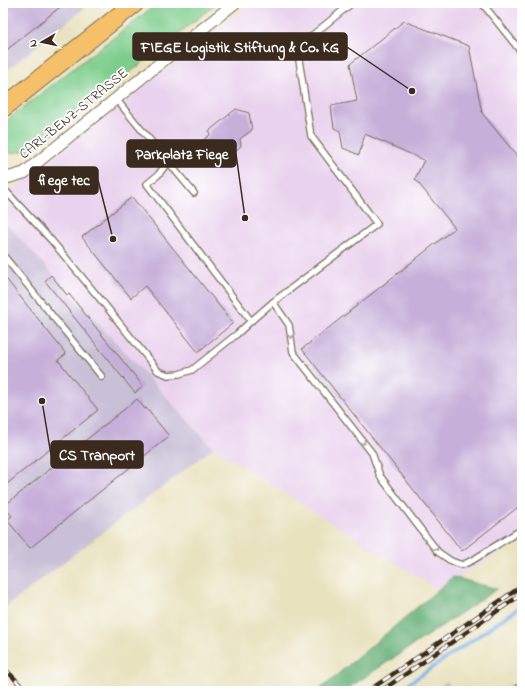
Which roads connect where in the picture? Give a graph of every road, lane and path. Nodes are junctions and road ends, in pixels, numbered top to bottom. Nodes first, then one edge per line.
1 (135, 3) edge
2 (235, 3) edge
3 (352, 3) edge
4 (482, 3) edge
5 (522, 53) edge
6 (116, 99) junction
7 (3, 108) edge
8 (168, 162) junction
9 (3, 179) edge
10 (3, 188) edge
11 (194, 193) dead end
12 (3, 255) edge
13 (274, 302) junction
14 (251, 321) junction
15 (102, 377) dead end
16 (522, 529) edge

1 - 7 main road
2 - 6 street, CARL-BENZ-STRASSE
3 - 13 lane
4 - 5 lane
6 - 8 lane
6 - 9 street, CARL-BENZ-STRASSE
8 - 11 lane
8 - 14 lane
10 - 14 lane
12 - 15 lane
13 - 14 lane
13 -> 16 lane

